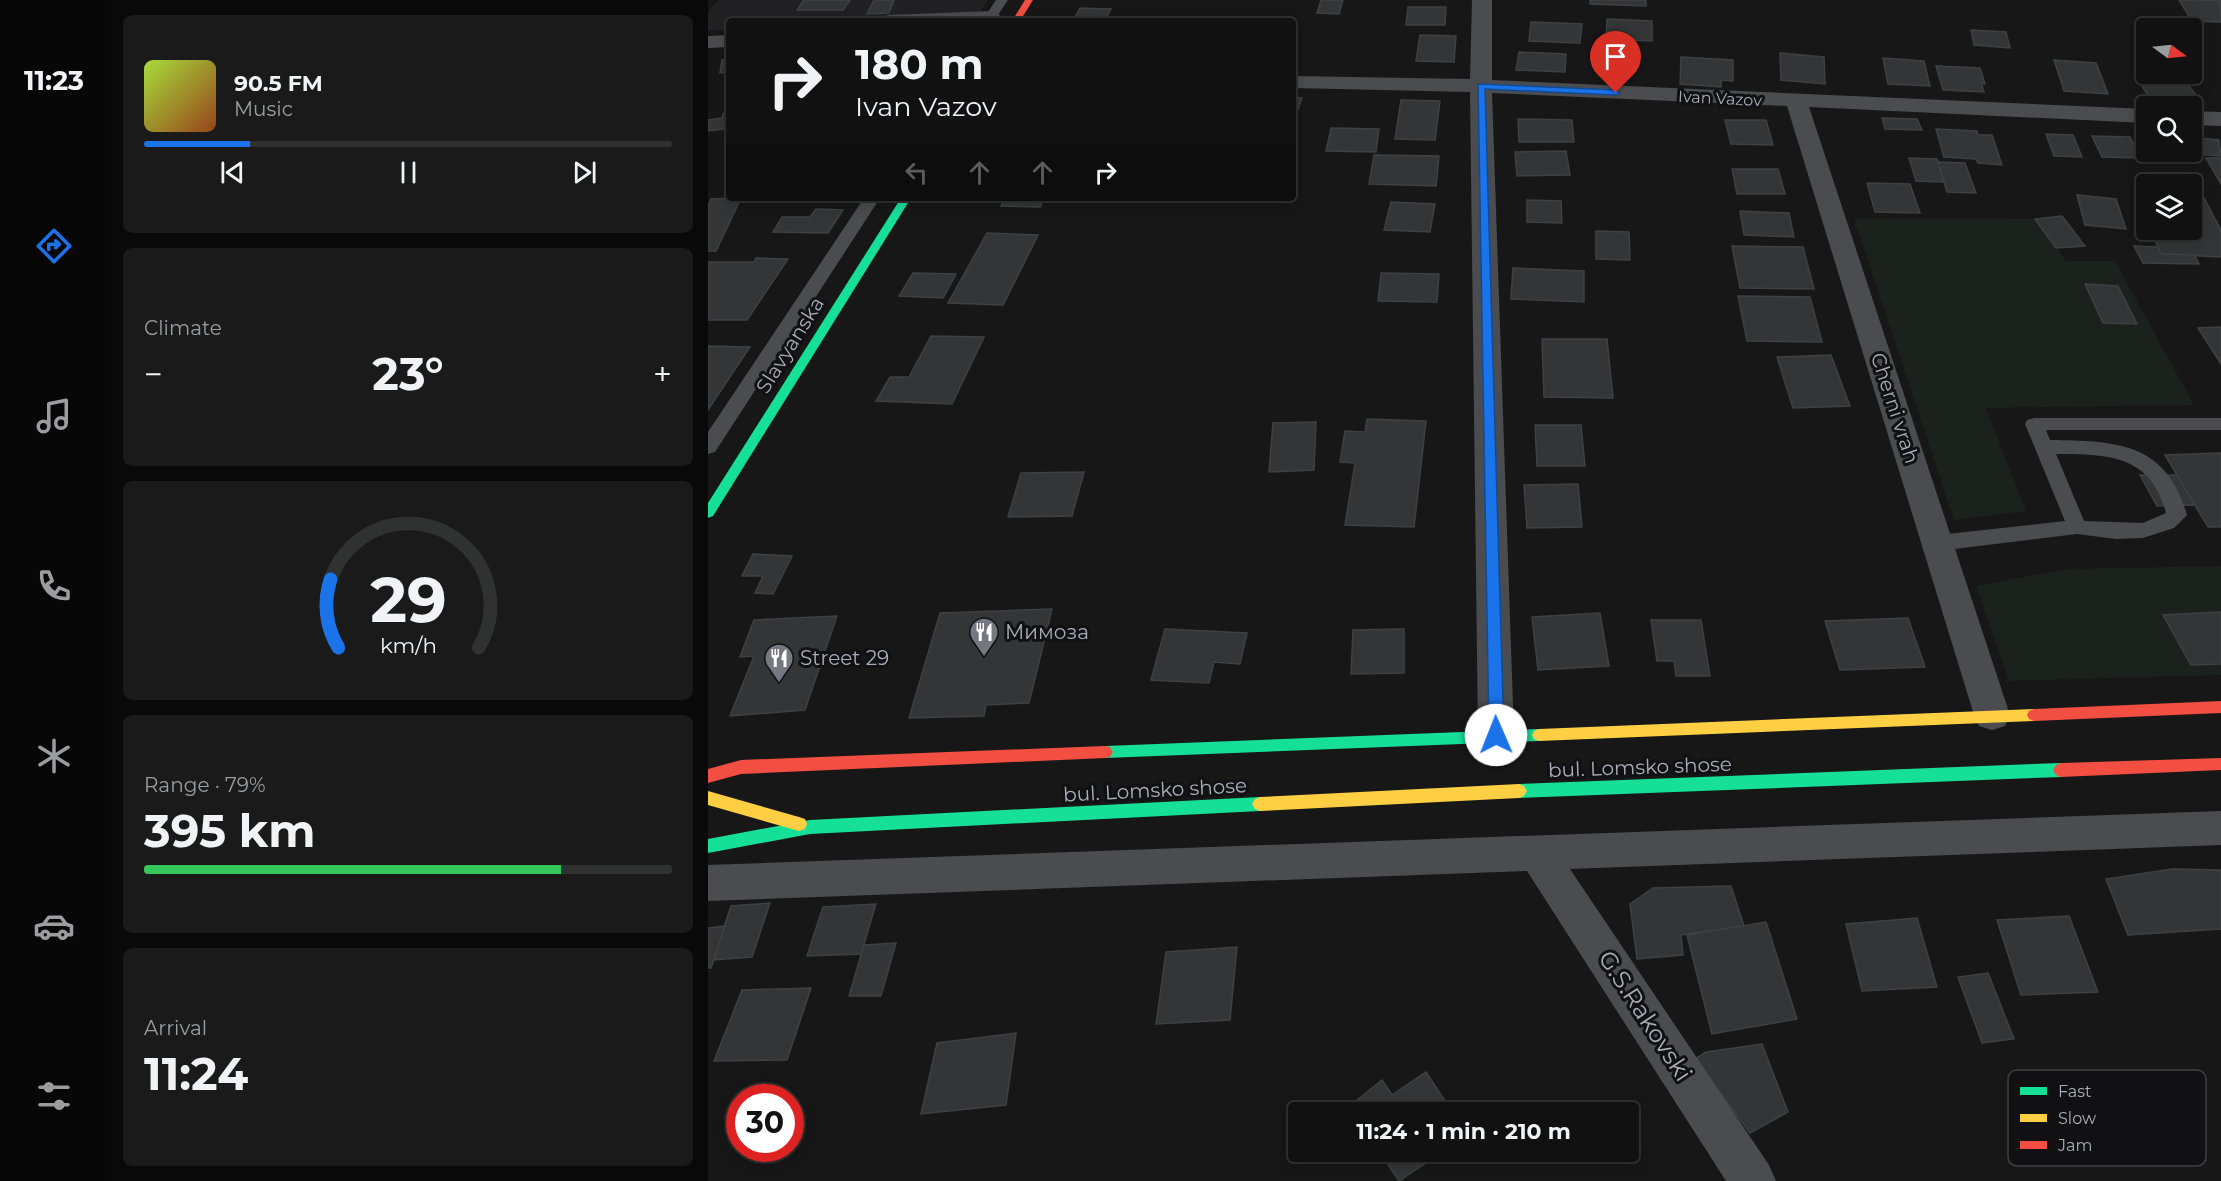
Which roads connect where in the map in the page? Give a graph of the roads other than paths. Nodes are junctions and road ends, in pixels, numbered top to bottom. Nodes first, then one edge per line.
1 (1002, 0) edge
2 (1029, 0) edge
3 (1482, 0) edge
4 (991, 18) edge
5 (1018, 18) edge
6 (726, 41) edge
7 (708, 42) edge
8 (1296, 82) edge
9 (1481, 86) junction
10 (1796, 101) junction
11 (2136, 116) edge
12 (2202, 118) edge
13 (2221, 119) edge
14 (870, 201) edge
15 (904, 201) edge
16 (2221, 424) edge
17 (708, 447) edge
18 (2044, 447) junction
19 (708, 513) edge
20 (2077, 527) junction
21 (1938, 543) junction
22 (2221, 707) edge
23 (1992, 715) junction
24 (1496, 735) junction
25 (2221, 764) edge
26 (708, 776) edge
27 (708, 798) edge
28 (810, 827) junction
29 (2221, 828) edge
30 (708, 846) edge
31 (1536, 851) junction
32 (708, 883) edge
33 (1753, 1181) edge

1 - 4 lane
2 - 5 street
3 - 9 street
6 - 7 street
8 - 9 street, Ivan Vazov
9 - 10 street, Ivan Vazov
9 - 24 street
10 - 11 street, Ivan Vazov
10 - 21 street, Cherni vrah
12 - 13 street
14 - 17 lane
15 - 19 street, Slavyanska
16 - 18 lane
18 - 20 lane
18 - 20 lane
20 - 21 lane
21 - 23 street, Cherni vrah
22 - 23 street
23 - 24 street
24 - 26 street
25 - 28 street, bul. Lomsko shose
27 - 28 street, bul. Lomsko shose
28 - 30 street, bul. Lomsko shose
29 - 31 street
31 - 32 street
31 - 33 street, G.S.Rakovski

